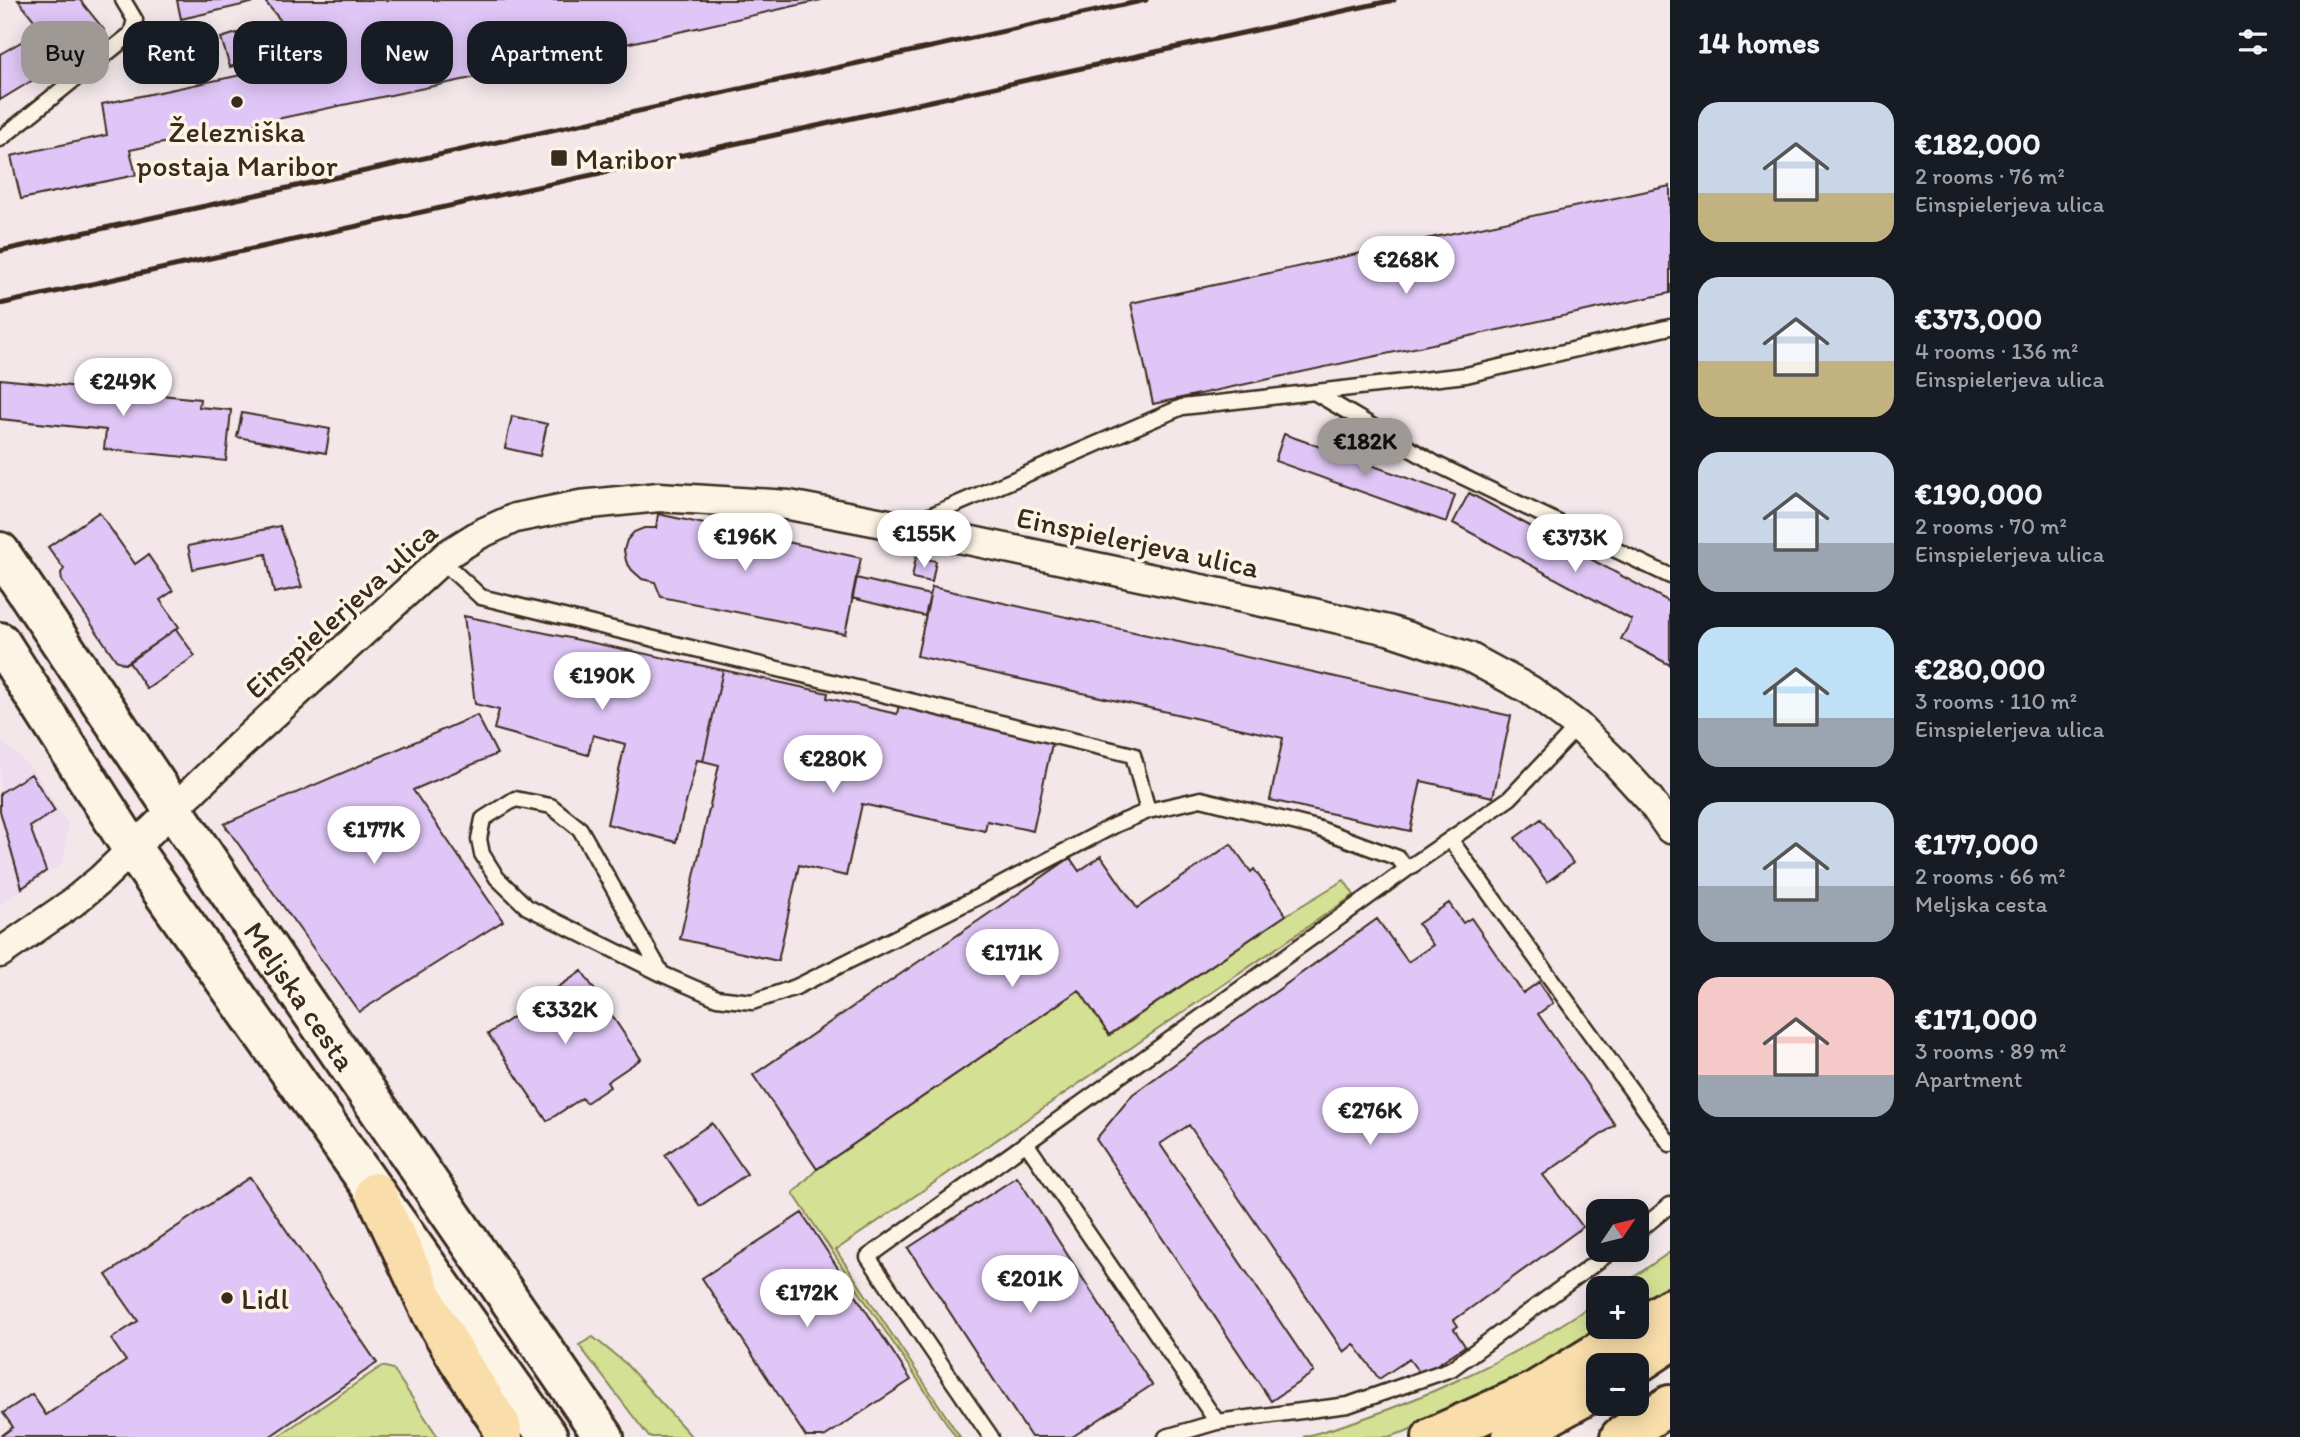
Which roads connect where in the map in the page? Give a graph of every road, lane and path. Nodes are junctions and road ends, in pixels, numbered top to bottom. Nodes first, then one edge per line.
1 (123, 0) edge
2 (0, 139) edge
3 (1670, 327) edge
4 (1314, 392) junction
5 (904, 527) junction
6 (0, 552) edge
7 (441, 561) junction
8 (1670, 576) edge
9 (0, 642) edge
10 (1578, 726) junction
11 (173, 811) junction
12 (1148, 811) junction
13 (1670, 829) edge
14 (1450, 839) junction
15 (133, 850) junction
16 (1407, 869) junction
17 (0, 953) edge
18 (662, 974) junction
19 (1026, 1143) junction
20 (1670, 1144) edge
21 (375, 1192) junction
22 (1670, 1205) edge
23 (1649, 1222) edge
24 (1597, 1262) edge
25 (1670, 1308) edge
26 (1670, 1342) edge
27 (1649, 1356) edge
28 (1670, 1370) edge
29 (1649, 1384) edge
30 (1586, 1396) edge
31 (1670, 1405) edge
32 (1599, 1416) edge
33 (1217, 1422) junction
34 (503, 1437) edge
35 (548, 1437) edge
36 (604, 1437) edge
37 (991, 1437) edge
38 (1166, 1437) edge
39 (1433, 1437) edge
40 (1511, 1437) edge
41 (1563, 1437) edge
42 (1620, 1437) edge

1 - 2 lane
3 - 4 lane
4 - 5 lane
4 - 8 lane
5 - 7 street, Einspielerjeva ulica
5 - 10 street, Einspielerjeva ulica
6 - 11 main road, Meljska cesta
7 - 11 street, Einspielerjeva ulica
7 - 12 lane
9 - 15 main road, Meljska cesta
10 - 13 street, Einspielerjeva ulica
10 - 14 lane
11 - 15 street, Einspielerjeva ulica
11 - 36 main road, Meljska cesta
12 - 16 lane
12 - 18 lane
14 - 16 lane
14 - 20 lane
15 - 17 street, Einspielerjeva ulica
15 - 21 main road, Meljska cesta
16 - 19 lane
18 - 18 lane
19 - 33 lane
19 - 37 lane
21 - 34 highway
21 - 35 main road, Meljska cesta
22 - 23 lane
24 - 33 lane
25 - 39 highway
26 - 27 highway
28 - 29 highway
30 - 40 highway
31 - 42 highway
32 - 41 highway
33 - 38 lane

